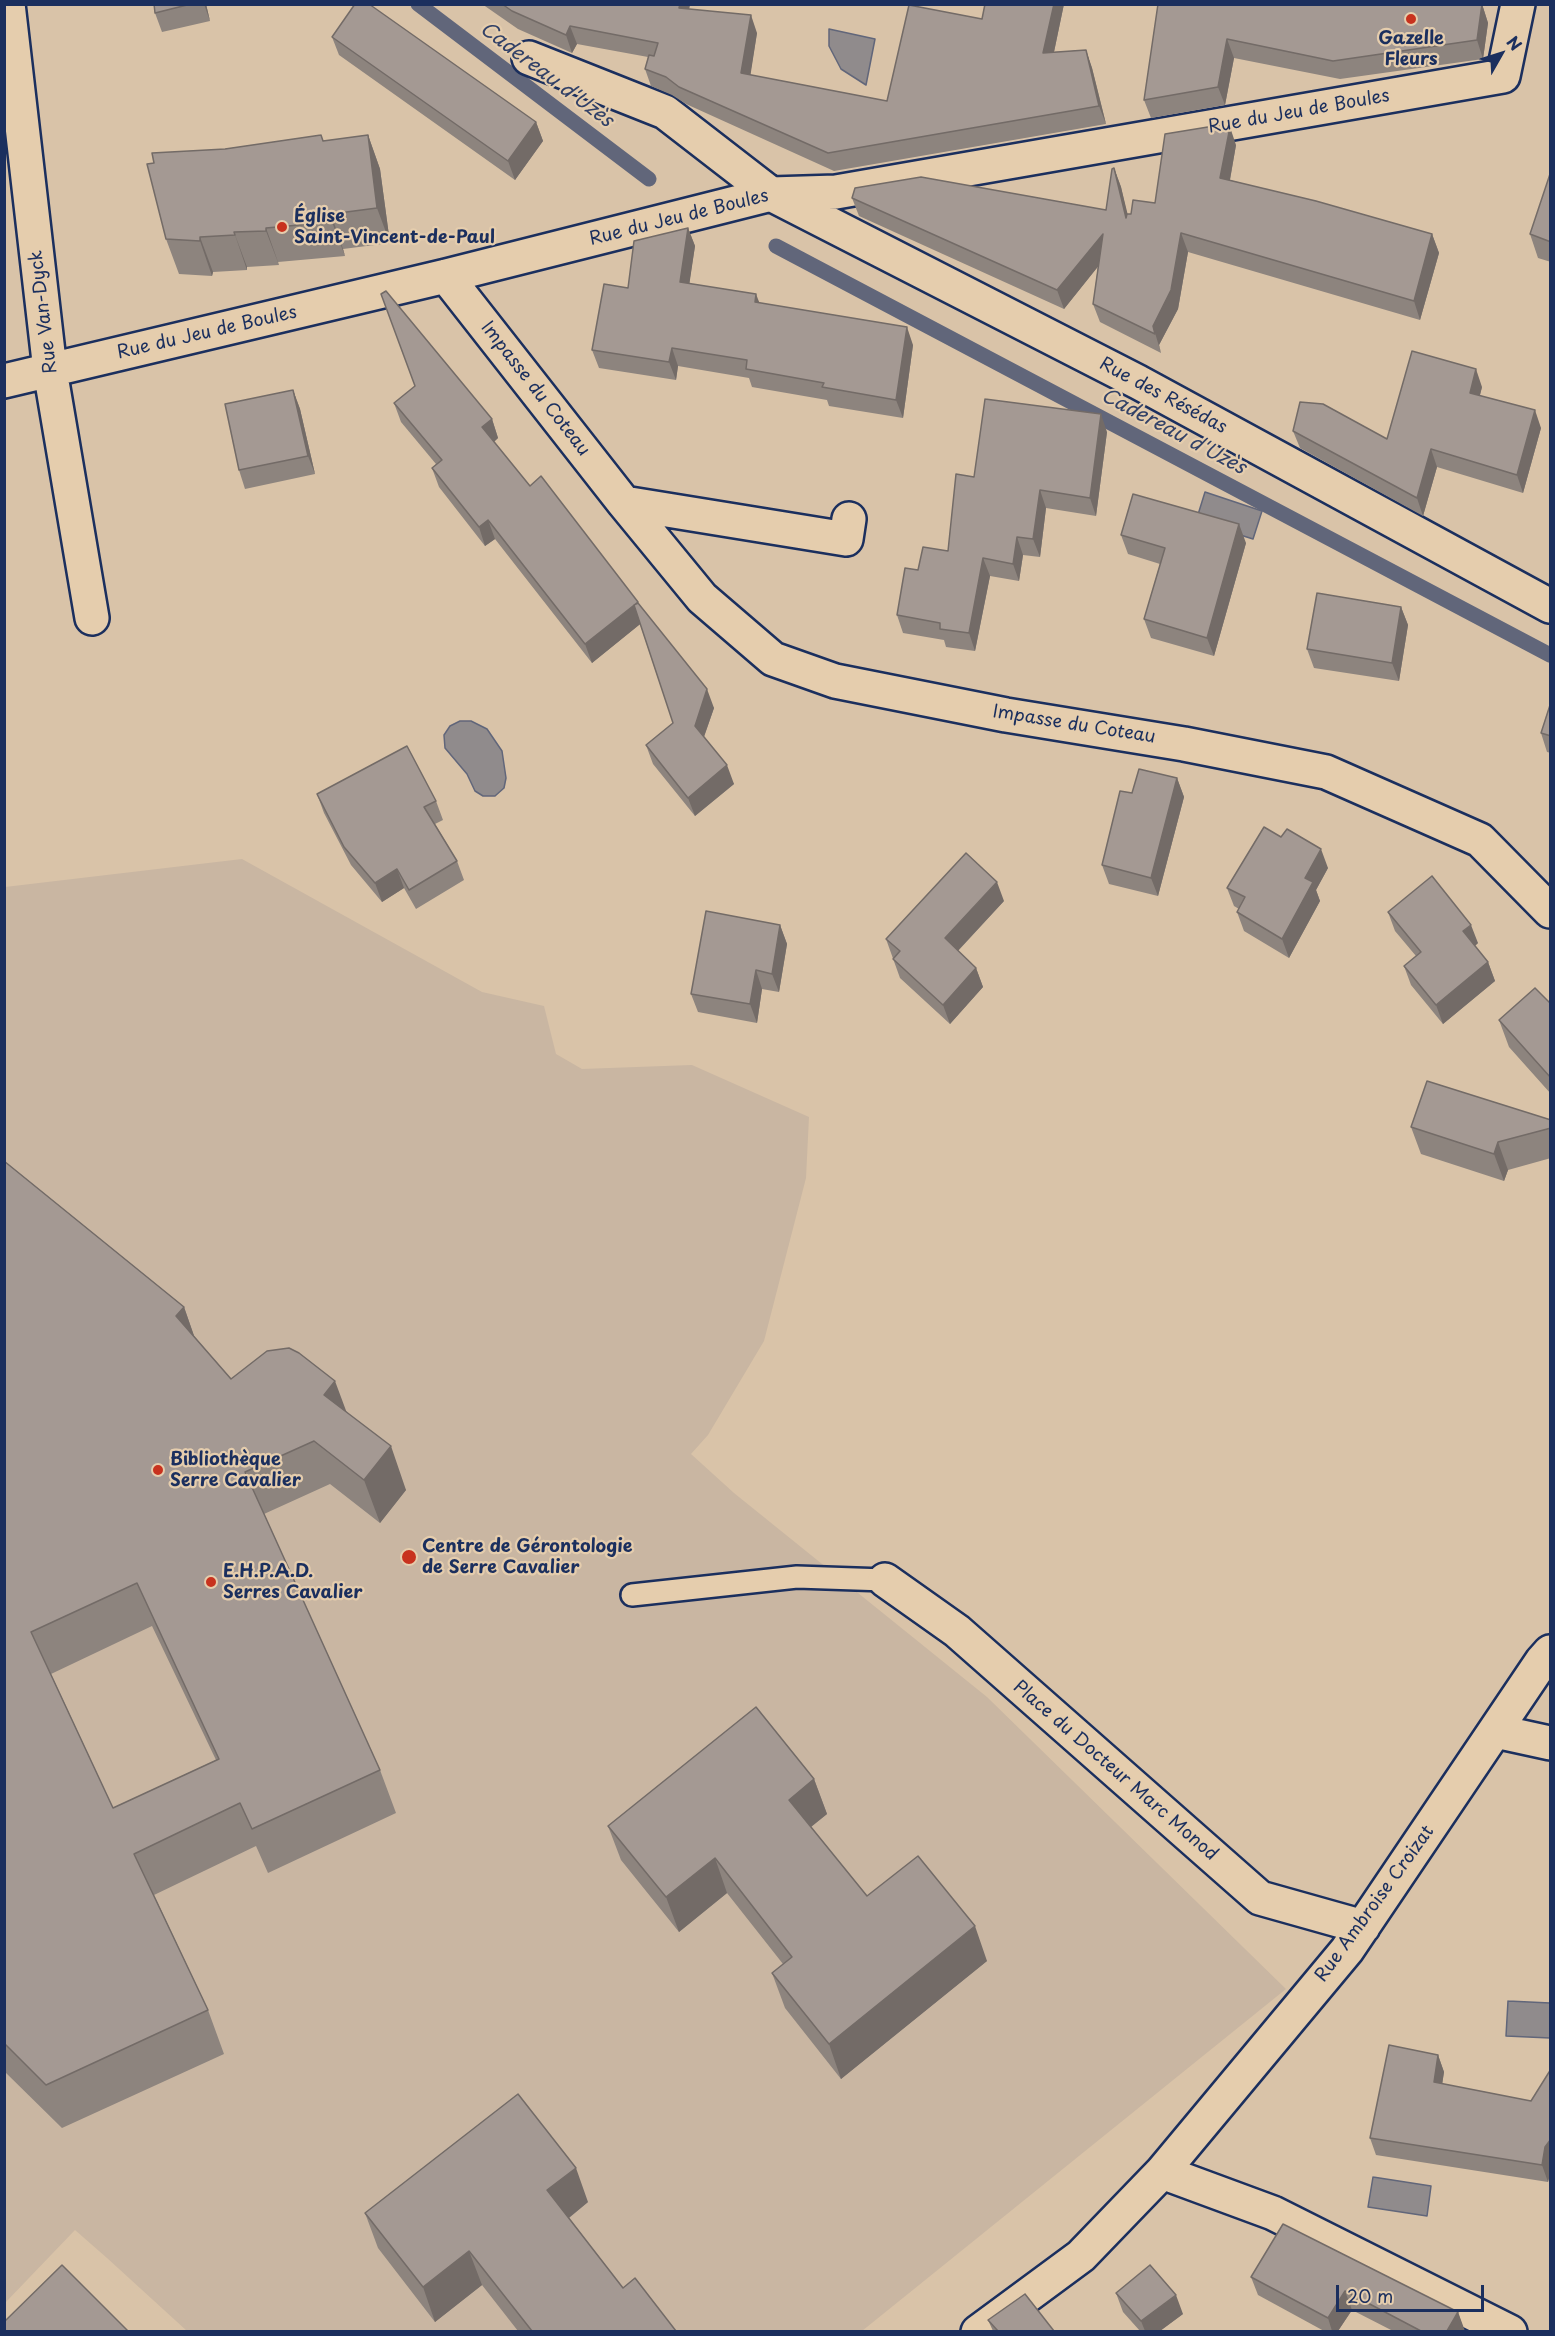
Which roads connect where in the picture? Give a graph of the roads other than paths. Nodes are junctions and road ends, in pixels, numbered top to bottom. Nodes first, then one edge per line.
1 (8, 4) edge
2 (1518, 4) edge
3 (529, 58) dead end
4 (771, 194) junction
5 (446, 276) junction
6 (50, 370) junction
7 (4, 381) edge
8 (624, 503) junction
9 (849, 519) dead end
10 (1551, 606) edge
11 (92, 618) dead end
12 (1551, 911) edge
13 (885, 1580) joint
14 (632, 1595) dead end
15 (1551, 1652) edge
16 (1495, 1731) junction
17 (1551, 1743) edge
18 (1363, 1927) junction
19 (1161, 2172) junction
20 (978, 2331) edge
21 (1510, 2331) edge

1 - 6 street, Rue Van-Dyck
2 - 4 street, Rue du Jeu de Boules
3 - 4 street, Rue des Résédas
4 - 5 street, Rue du Jeu de Boules
4 - 10 street, Rue des Résédas
5 - 6 street, Rue du Jeu de Boules
5 - 8 street, Impasse du Coteau
6 - 7 street, Rue du Jeu de Boules
6 - 11 street, Rue Van-Dyck
8 - 9 street
8 - 12 street, Impasse du Coteau
13 - 14 lane
13 - 18 street, Place du Docteur Marc Monod
15 - 16 street, Rue Ambroise Croizat
16 - 17 street
16 - 18 street, Rue Ambroise Croizat
18 - 19 street, Rue Ambroise Croizat
19 - 20 street, Rue Ambroise Croizat
19 - 21 street

